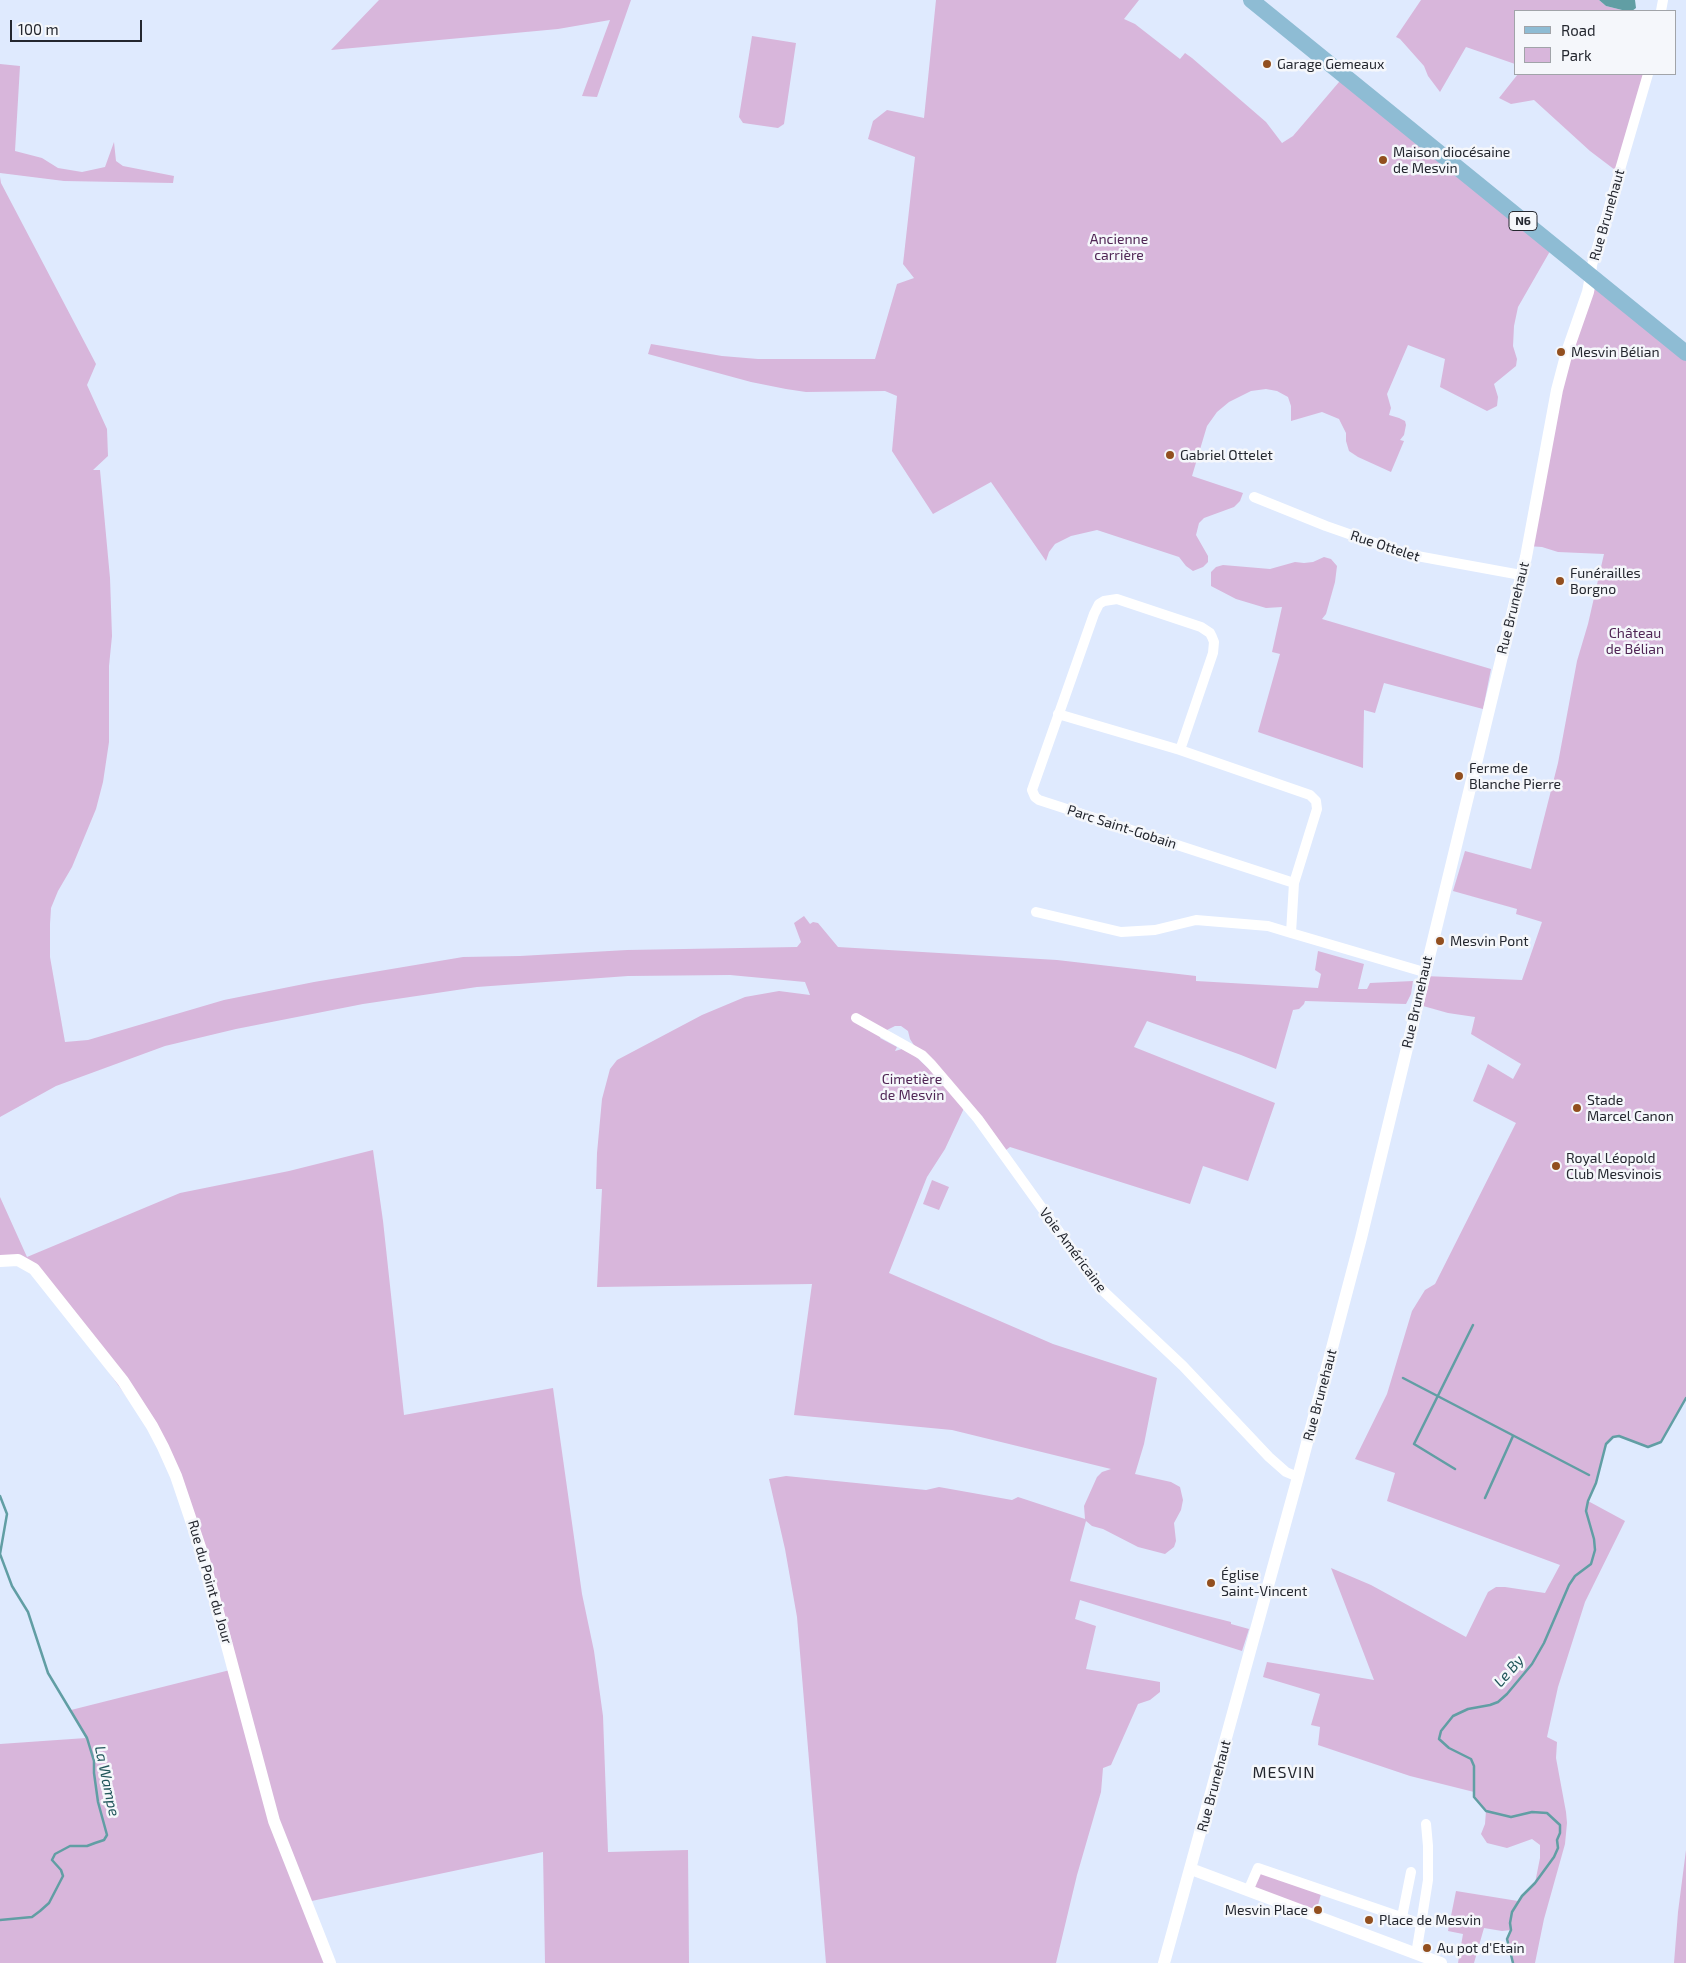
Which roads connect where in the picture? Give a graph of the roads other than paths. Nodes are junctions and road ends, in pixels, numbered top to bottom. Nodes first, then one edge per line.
1 (1251, 0) edge
2 (1648, 75) edge
3 (1591, 276) junction
4 (1686, 353) edge
5 (1254, 497) dead end
6 (1521, 575) junction
7 (1058, 714) junction
8 (1180, 750) junction
9 (1294, 883) junction
10 (1036, 912) dead end
11 (1291, 933) junction
12 (1424, 972) junction
13 (856, 1018) dead end
14 (0, 1262) edge
15 (1298, 1477) junction
16 (1426, 1824) dead end
17 (1191, 1870) junction
18 (1411, 1872) dead end
19 (1248, 1891) junction
20 (1402, 1917) junction
21 (1421, 1924) junction
22 (1416, 1954) junction
23 (330, 1963) edge
24 (1164, 1963) edge
25 (1441, 1963) edge

1 - 3 main road, N6
2 - 3 street, Rue Brunehaut
3 - 4 main road, N6
3 - 6 street, Rue Brunehaut
5 - 6 street, Rue Ottelet
6 - 12 street, Rue Brunehaut
7 - 8 street
7 - 8 street, Parc Saint-Gobain
7 - 9 street, Parc Saint-Gobain
8 - 9 street
9 - 11 street
10 - 11 street
11 - 12 street
12 - 15 street, Rue Brunehaut
13 - 15 street, Voie Américaine
14 - 23 street, Rue du Point du Jour
15 - 17 street, Rue Brunehaut
16 - 21 street
17 - 19 street
17 - 24 street
18 - 20 street
19 - 20 street
19 - 22 street
20 - 21 street
21 - 22 street
22 - 25 street

